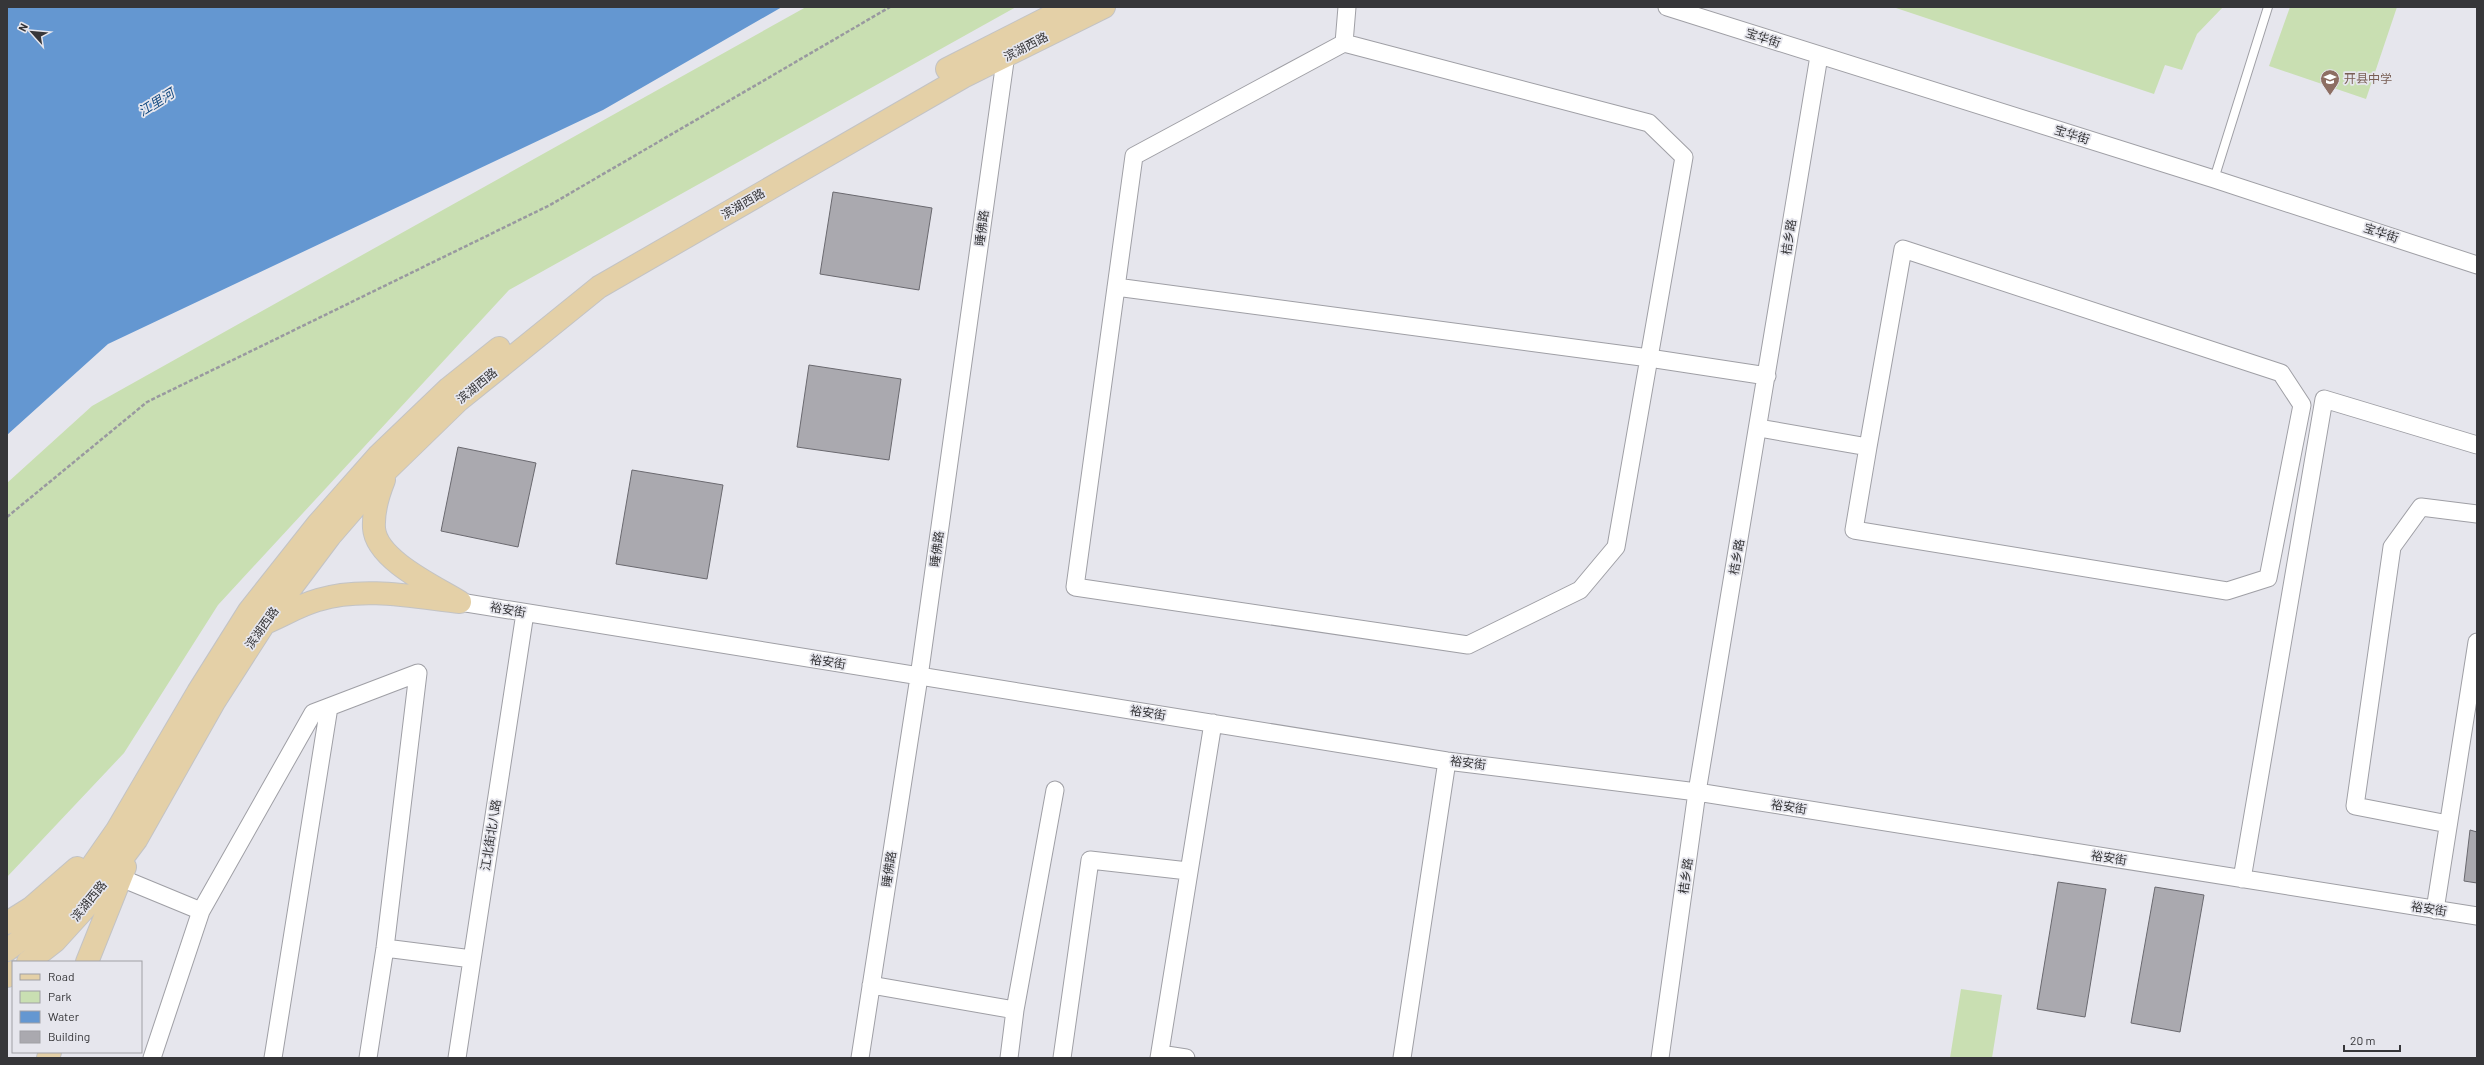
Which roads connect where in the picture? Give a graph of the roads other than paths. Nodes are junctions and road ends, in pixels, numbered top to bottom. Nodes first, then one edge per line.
1 (1069, 7) edge
2 (1104, 7) edge
3 (1347, 7) edge
4 (1667, 7) edge
5 (2268, 7) edge
6 (1344, 43) junction
7 (1006, 48) junction
8 (1819, 56) junction
9 (2214, 179) junction
10 (2477, 265) edge
11 (1116, 287) junction
12 (1649, 358) junction
13 (1766, 376) junction
14 (1759, 428) junction
15 (2477, 445) edge
16 (1868, 447) junction
17 (388, 470) junction
18 (2477, 514) edge
19 (460, 602) junction
20 (525, 613) junction
21 (264, 624) junction
22 (2477, 642) edge
23 (919, 677) junction
24 (329, 707) junction
25 (1213, 724) junction
26 (1447, 761) junction
27 (1055, 790) dead end
28 (1697, 792) junction
29 (2448, 824) junction
30 (117, 830) junction
31 (136, 840) junction
32 (1188, 871) junction
33 (121, 878) junction
34 (2242, 879) junction
35 (2435, 910) junction
36 (201, 911) junction
37 (2477, 916) edge
38 (7, 923) edge
39 (385, 948) junction
40 (7, 950) edge
41 (472, 959) junction
42 (29, 961) edge
43 (87, 961) edge
44 (870, 985) junction
45 (1015, 1010) junction
46 (1159, 1056) edge
47 (152, 1058) edge
48 (274, 1058) edge
49 (368, 1058) edge
50 (457, 1058) edge
51 (860, 1058) edge
52 (1009, 1058) edge
53 (1062, 1058) edge
54 (1186, 1058) edge
55 (1402, 1058) edge
56 (1660, 1058) edge

1 - 7 main road, 滨湖西路
2 - 7 main road, 滨湖西路
3 - 6 street
4 - 8 street, 宝华街
5 - 9 lane
6 - 11 street
6 - 12 street
7 - 17 main road, 滨湖西路
7 - 23 street, 睡佛路
7 - 30 main road, 滨湖西路
8 - 9 street, 宝华街
8 - 13 street, 桔乡路
9 - 10 street, 宝华街
11 - 12 street
11 - 12 street
12 - 13 street
13 - 14 street, 桔乡路
14 - 16 street
14 - 28 street, 桔乡路
15 - 34 street
16 - 16 street
17 - 19 main road
17 - 21 main road, 滨湖西路
18 - 29 street
19 - 20 street, 裕安街
19 - 21 main road
20 - 23 street, 裕安街
20 - 41 street, 江北街北八路
21 - 31 main road, 滨湖西路
22 - 29 street
23 - 25 street, 裕安街
23 - 44 street, 睡佛路
24 - 36 street
24 - 39 street
24 - 48 street
25 - 26 street, 裕安街
25 - 32 street
26 - 28 street, 裕安街
26 - 55 street
27 - 45 street
28 - 34 street, 裕安街
28 - 56 street, 桔乡路
29 - 35 street
30 - 38 main road
30 - 40 main road, 滨湖西路
31 - 33 main road
31 - 42 main road, 滨湖西路
32 - 46 street
32 - 53 street
33 - 36 street
33 - 43 main road
34 - 35 street, 裕安街
35 - 37 street, 裕安街
36 - 47 street
39 - 41 street
39 - 49 street
41 - 50 street, 江北街北八路
44 - 45 street
44 - 51 street, 睡佛路
45 - 52 street
46 - 54 street

